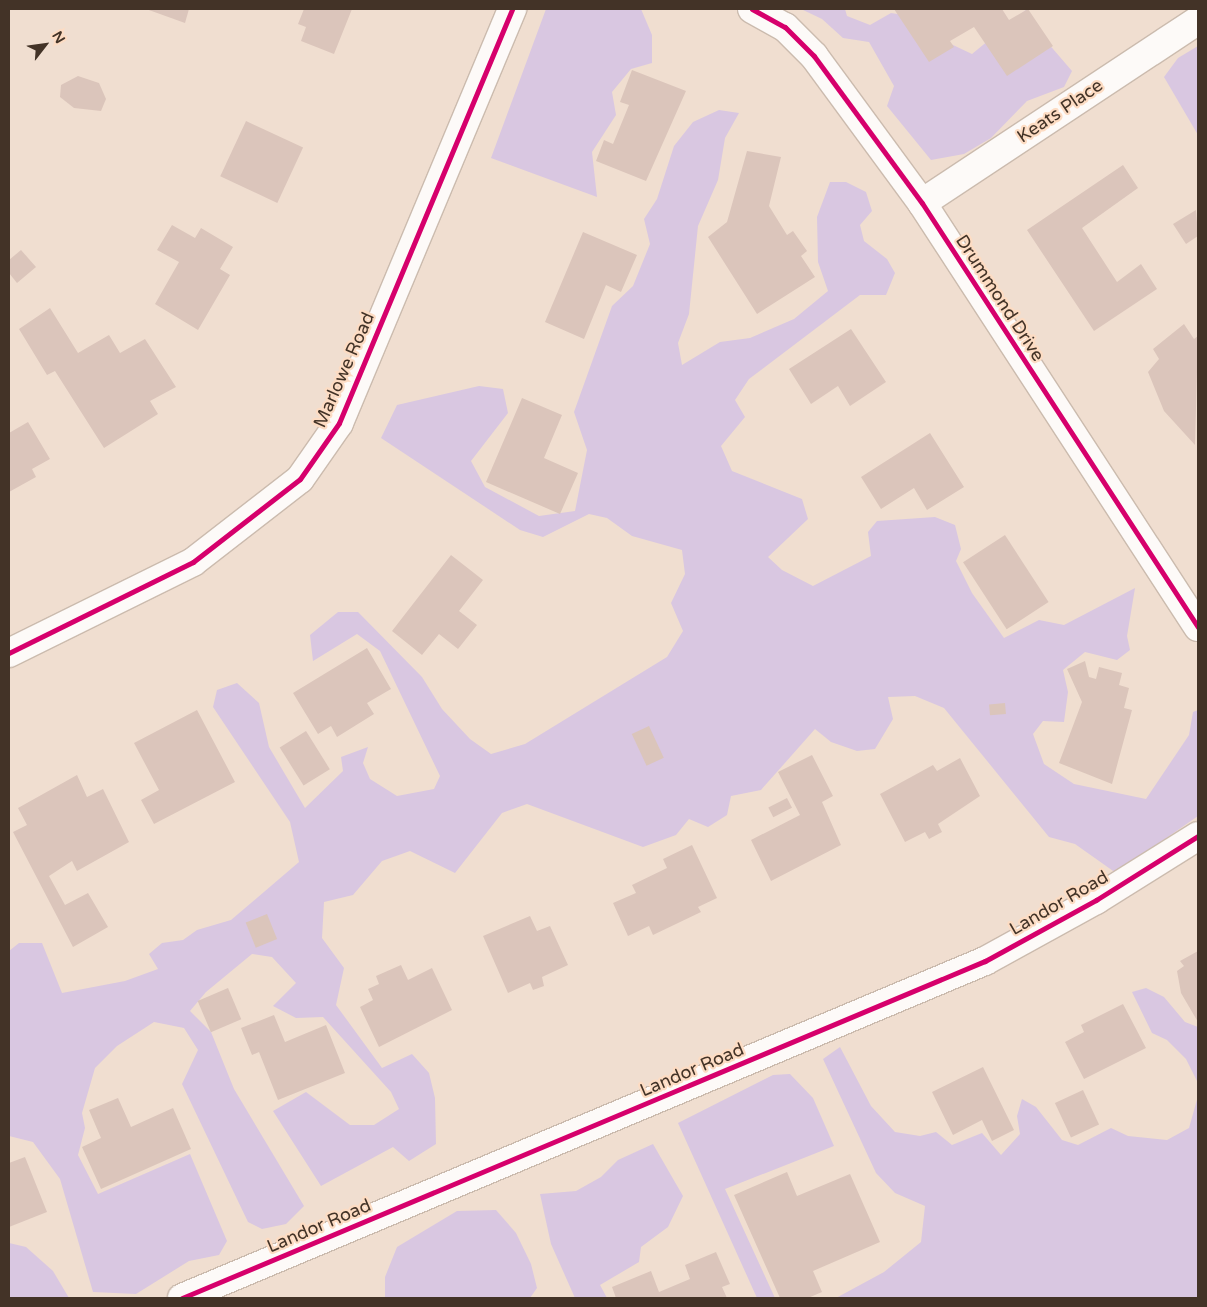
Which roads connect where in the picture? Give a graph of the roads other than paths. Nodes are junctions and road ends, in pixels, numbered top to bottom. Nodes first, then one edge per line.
1 (512, 9) edge
2 (752, 9) edge
3 (1198, 20) edge
4 (922, 203) junction
5 (1198, 627) edge
6 (9, 653) edge
7 (1198, 836) edge
8 (182, 1298) edge

1 - 6 street, Marlowe Road
2 - 4 street, Drummond Drive
3 - 4 street, Keats Place
4 - 5 street, Drummond Drive
7 - 8 street, Landor Road

